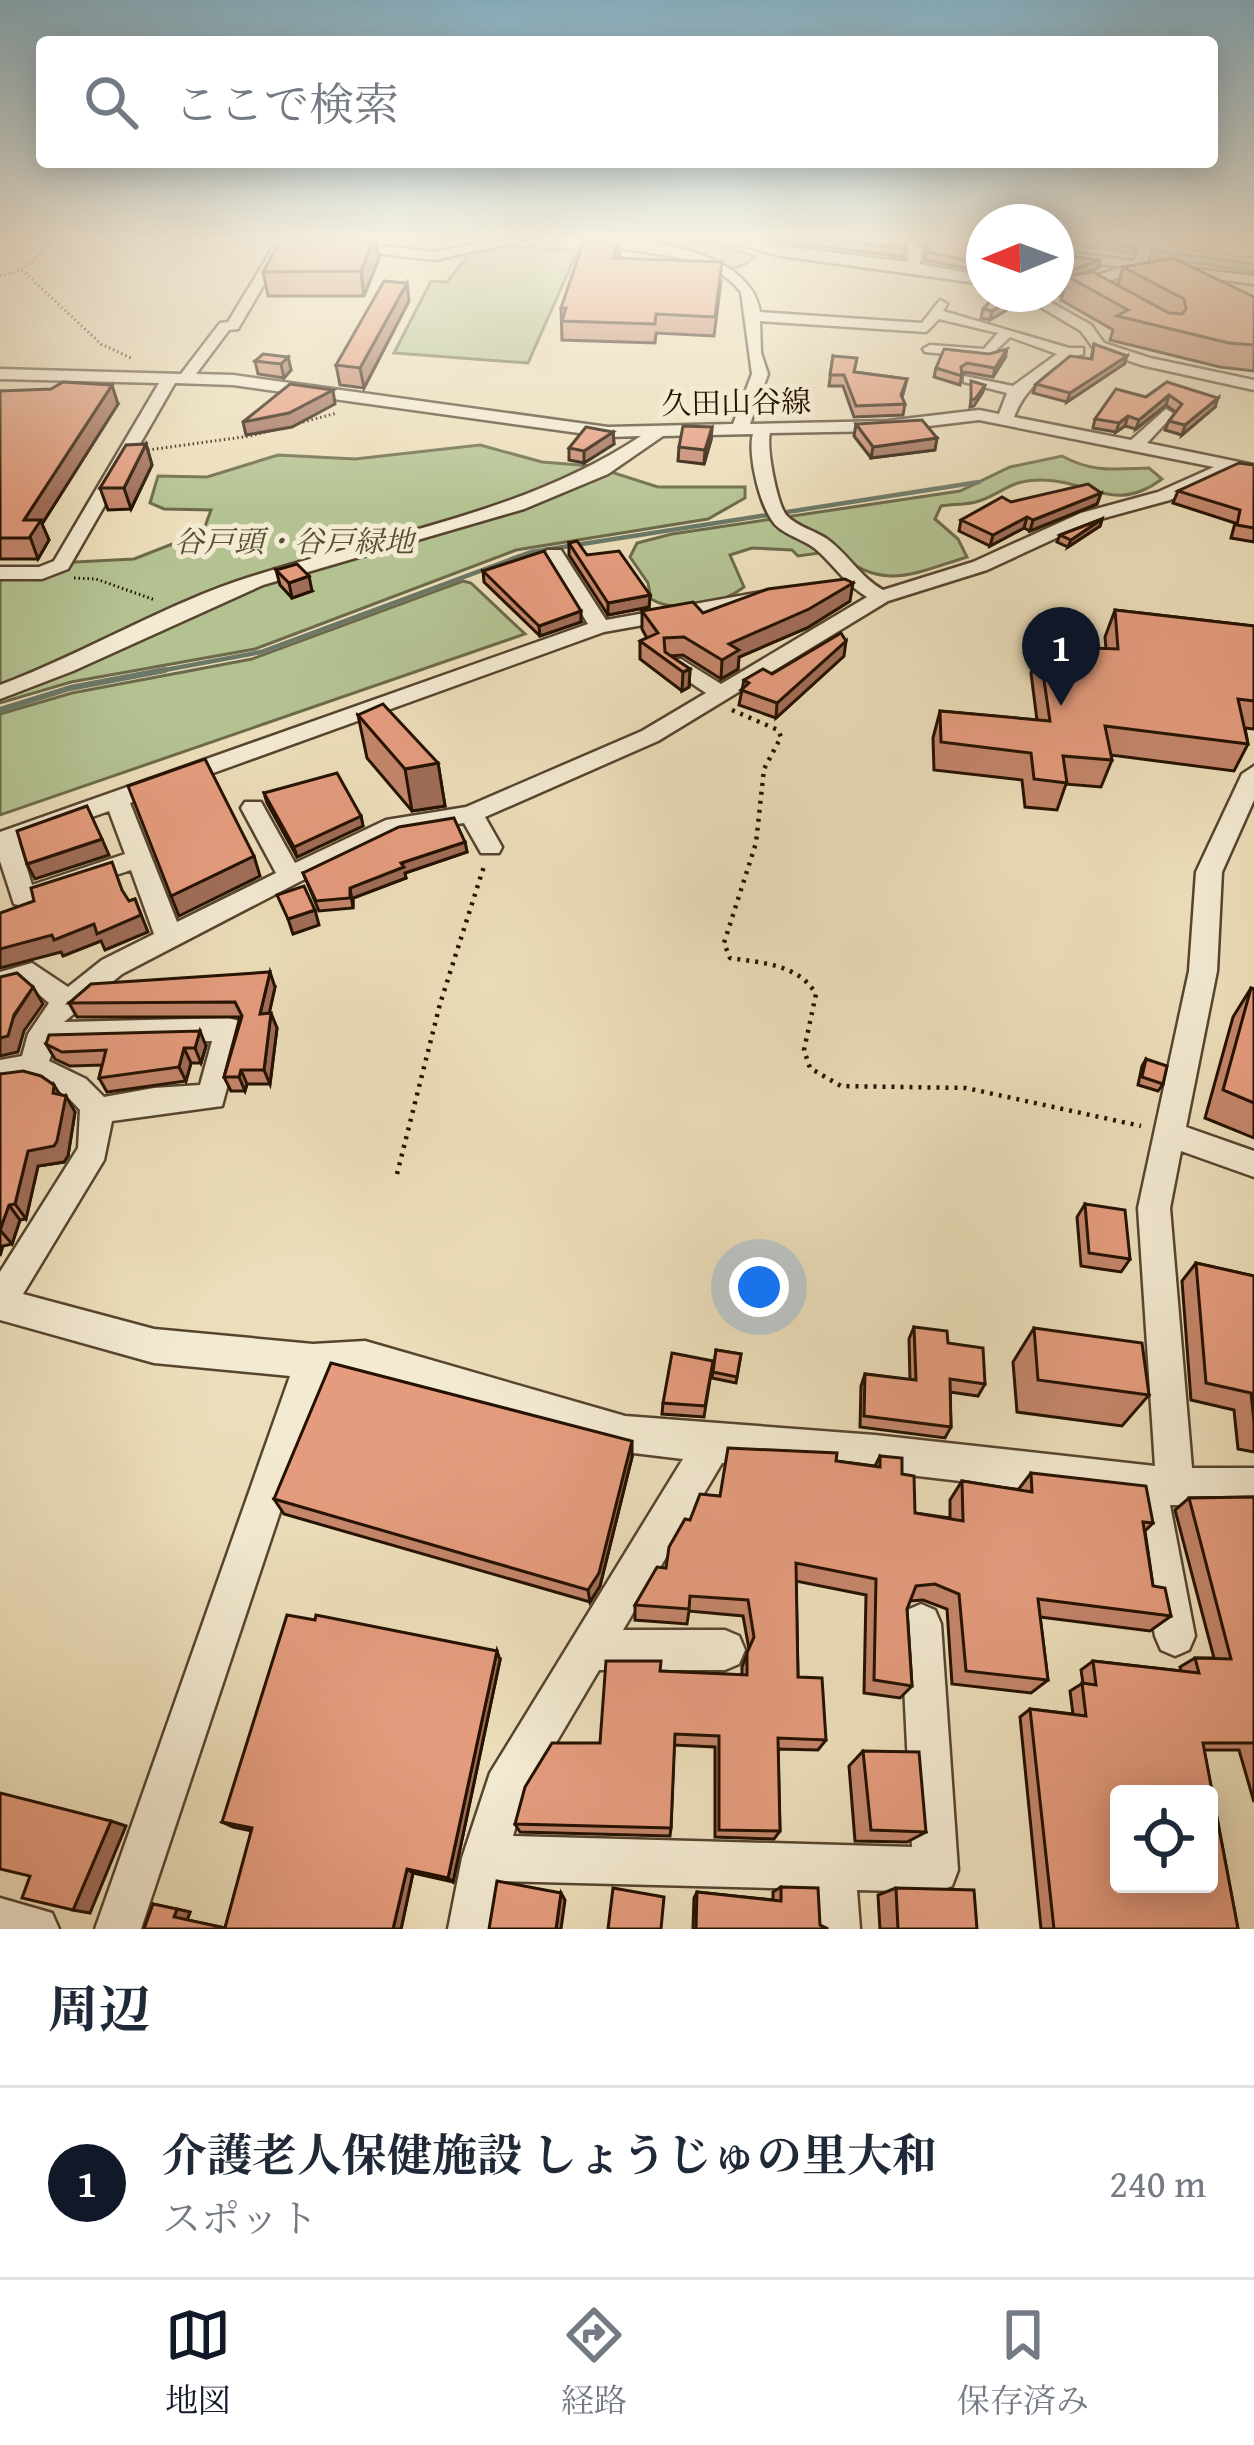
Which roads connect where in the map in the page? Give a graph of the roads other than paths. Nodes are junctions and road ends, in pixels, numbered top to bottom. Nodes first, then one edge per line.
1 (224, 327) edge
2 (752, 327) edge
3 (993, 327) edge
4 (1085, 327) edge
5 (1004, 335) junction
6 (1099, 346) junction
7 (931, 349) dead end
8 (1068, 353) junction
9 (0, 374) edge
10 (179, 376) junction
11 (969, 379) edge
12 (1254, 385) edge
13 (1016, 392) junction
14 (1166, 414) dead end
15 (1005, 418) junction
16 (762, 430) junction
17 (739, 431) junction
18 (657, 433) junction
19 (1115, 442) junction
20 (1135, 446) junction
21 (1100, 466) dead end
22 (1242, 468) edge
23 (554, 554) dead end
24 (0, 573) edge
25 (798, 592) edge
26 (881, 597) junction
27 (600, 627) junction
28 (674, 664) edge
29 (0, 692) edge
30 (716, 697) junction
31 (1254, 775) edge
32 (117, 799) junction
33 (253, 808) dead end
34 (471, 814) junction
35 (3, 840) edge
36 (490, 847) road end
37 (140, 858) junction
38 (290, 876) junction
39 (170, 937) junction
40 (0, 982) edge
41 (67, 1002) junction
42 (42, 1034) junction
43 (33, 1066) junction
44 (0, 1072) edge
45 (99, 1111) junction
46 (1168, 1133) junction
47 (1254, 1165) edge
48 (0, 1303) edge
49 (313, 1361) junction
50 (713, 1444) junction
51 (1161, 1485) junction
52 (1254, 1487) edge
53 (921, 1624) dead end
54 (1175, 1636) edge
55 (589, 1649) junction
56 (725, 1650) dead end
57 (484, 1858) junction
58 (833, 1868) junction
59 (0, 1921) edge
60 (36, 1929) edge
61 (118, 1929) edge
62 (470, 1929) edge
63 (837, 1929) edge

1 - 10 street
2 - 17 street
3 - 5 street
4 - 6 street
5 - 7 street
5 - 8 street
6 - 8 street
6 - 12 street
8 - 13 street
9 - 10 street, 久田山谷線
10 - 18 street, 久田山谷線
10 - 24 street
11 - 13 street
13 - 15 street
14 - 20 street
15 - 16 street, 久田山谷線
15 - 19 street, 久田山谷線
16 - 17 street, 久田山谷線
16 - 26 street
17 - 18 street, 久田山谷線
18 - 29 street
19 - 20 street, 久田山谷線
19 - 21 street
20 - 22 street, 久田山谷線
22 - 26 street
23 - 27 street
25 - 27 street
26 - 30 street
27 - 32 street
28 - 30 street
30 - 34 street
31 - 46 street
32 - 35 street
32 - 37 street
33 - 38 street
34 - 36 street
34 - 38 street
35 - 37 street
37 - 39 street
38 - 39 street
39 - 41 street
40 - 41 street
41 - 42 street
42 - 43 street
42 - 45 street
43 - 44 street
43 - 45 street
45 - 48 street
46 - 47 street
46 - 51 street
48 - 49 street
49 - 50 street
49 - 61 street
50 - 51 street
50 - 55 street
51 - 52 street
51 - 54 street
53 - 58 street
55 - 56 street
55 - 57 street
57 - 58 street
57 - 62 street
58 - 63 street
59 - 60 street

